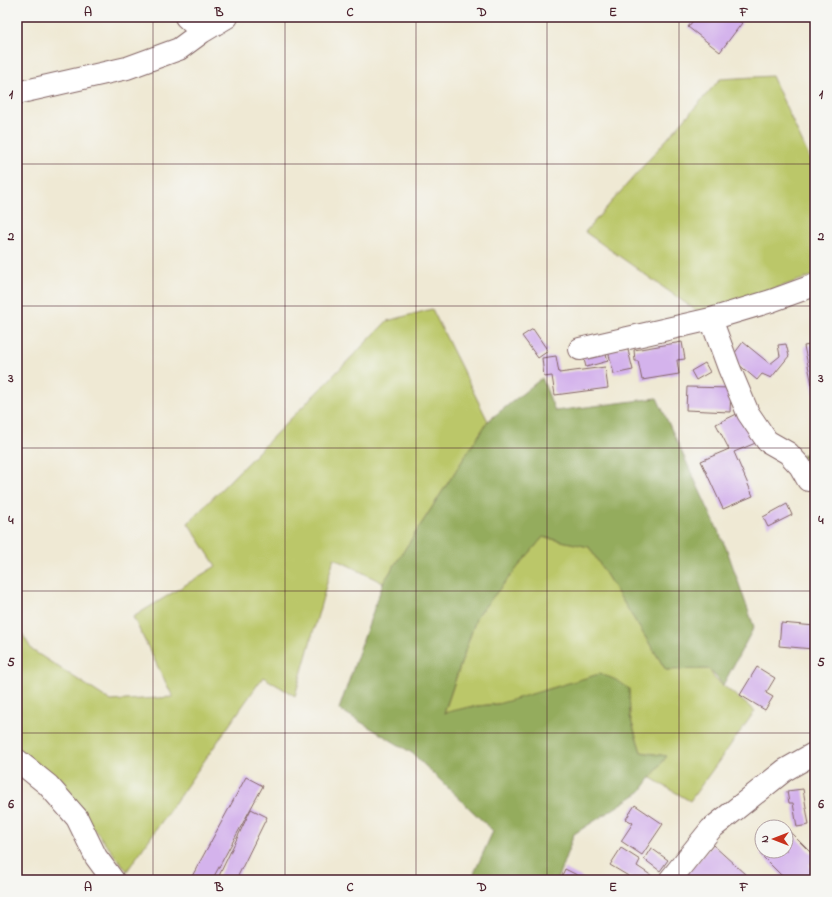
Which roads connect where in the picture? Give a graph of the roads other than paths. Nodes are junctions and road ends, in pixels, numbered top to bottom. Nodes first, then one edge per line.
1 (186, 17) edge
2 (227, 17) edge
3 (202, 32) junction
4 (17, 93) edge
5 (815, 285) edge
6 (711, 319) junction
7 (580, 349) dead end
8 (808, 480) dead end
9 (815, 753) edge
10 (17, 760) edge
11 (113, 880) edge
12 (670, 880) edge

1 - 3 street
2 - 3 street
3 - 4 street
5 - 6 street
6 - 7 street
6 - 8 street
9 - 12 street
10 - 11 street

